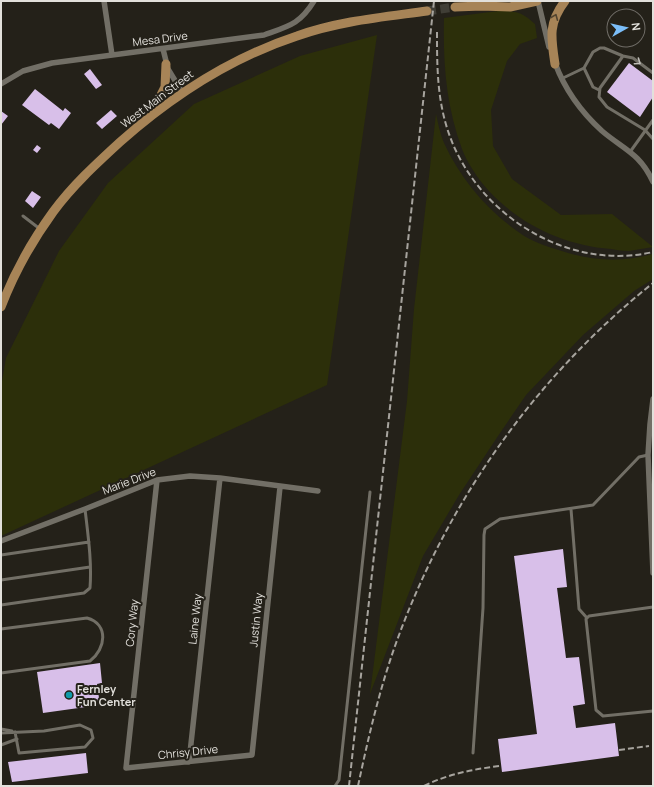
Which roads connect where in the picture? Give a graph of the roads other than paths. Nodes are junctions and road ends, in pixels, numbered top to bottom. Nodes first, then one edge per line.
1 (104, 1) edge
2 (314, 1) edge
3 (480, 1) edge
4 (537, 1) edge
5 (566, 1) edge
6 (427, 11) tunnel mouth
7 (163, 49) junction
8 (112, 55) junction
9 (623, 56) junction
10 (166, 64) junction
11 (555, 64) junction
12 (584, 68) junction
13 (653, 73) edge
14 (561, 79) junction
15 (1, 84) edge
16 (599, 90) junction
17 (182, 92) junction
18 (151, 116) junction
19 (653, 120) edge
20 (645, 130) junction
21 (653, 139) edge
22 (630, 152) junction
23 (653, 182) edge
24 (23, 216) dead end
25 (41, 230) junction
26 (1, 307) edge
27 (653, 399) edge
28 (648, 456) junction
29 (220, 478) junction
30 (157, 480) junction
31 (280, 487) junction
32 (318, 491) dead end
33 (370, 492) dead end
34 (85, 509) junction
35 (571, 509) junction
36 (1, 541) edge
37 (89, 542) junction
38 (1, 555) edge
39 (90, 567) junction
40 (653, 573) edge
41 (1, 580) edge
42 (1, 605) edge
43 (653, 607) edge
44 (587, 618) junction
45 (1, 629) edge
46 (1, 672) edge
47 (653, 711) edge
48 (1, 728) edge
49 (16, 732) junction
50 (1, 733) edge
51 (17, 739) junction
52 (1, 745) edge
53 (473, 753) dead end
54 (252, 755) joint
55 (189, 762) junction
56 (126, 768) joint
57 (335, 786) edge

1 - 8 street
2 - 7 street, Mesa Drive
3 - 4 main road
4 - 11 street
11 -> 5 main road
6 - 17 main road, West Main Street
7 - 8 street, Mesa Drive
7 - 10 street
8 - 15 street, Mesa Drive
9 - 12 lane
9 -> 13 lane
9 - 16 lane
10 - 17 street
10 - 18 main road
11 - 14 street
12 - 14 lane
12 - 16 lane
14 - 22 street
16 - 20 lane
17 - 18 main road, West Main Street
18 - 25 main road, West Main Street
19 - 20 lane
20 - 21 lane
20 - 22 lane
22 - 23 street
24 - 25 lane
25 - 26 main road, West Main Street
27 - 28 street
28 - 35 lane
28 - 40 street
29 - 30 street, Marie Drive
29 - 31 street, Marie Drive
29 - 55 street, Laine Way
30 - 34 street, Marie Drive
30 - 56 street, Cory Way
31 - 32 street, Marie Drive
31 - 54 street, Justin Way
33 - 57 lane
34 - 36 street, Marie Drive
34 - 37 lane
35 - 44 lane
35 - 53 lane
37 - 38 lane
37 - 39 lane
39 - 41 lane
39 - 42 lane
43 - 44 lane
44 - 47 lane
45 - 46 lane
48 - 49 lane
49 - 50 lane
49 - 51 lane
49 - 51 lane
51 - 52 lane
54 - 55 street, Chrisy Drive
55 - 56 street, Chrisy Drive

